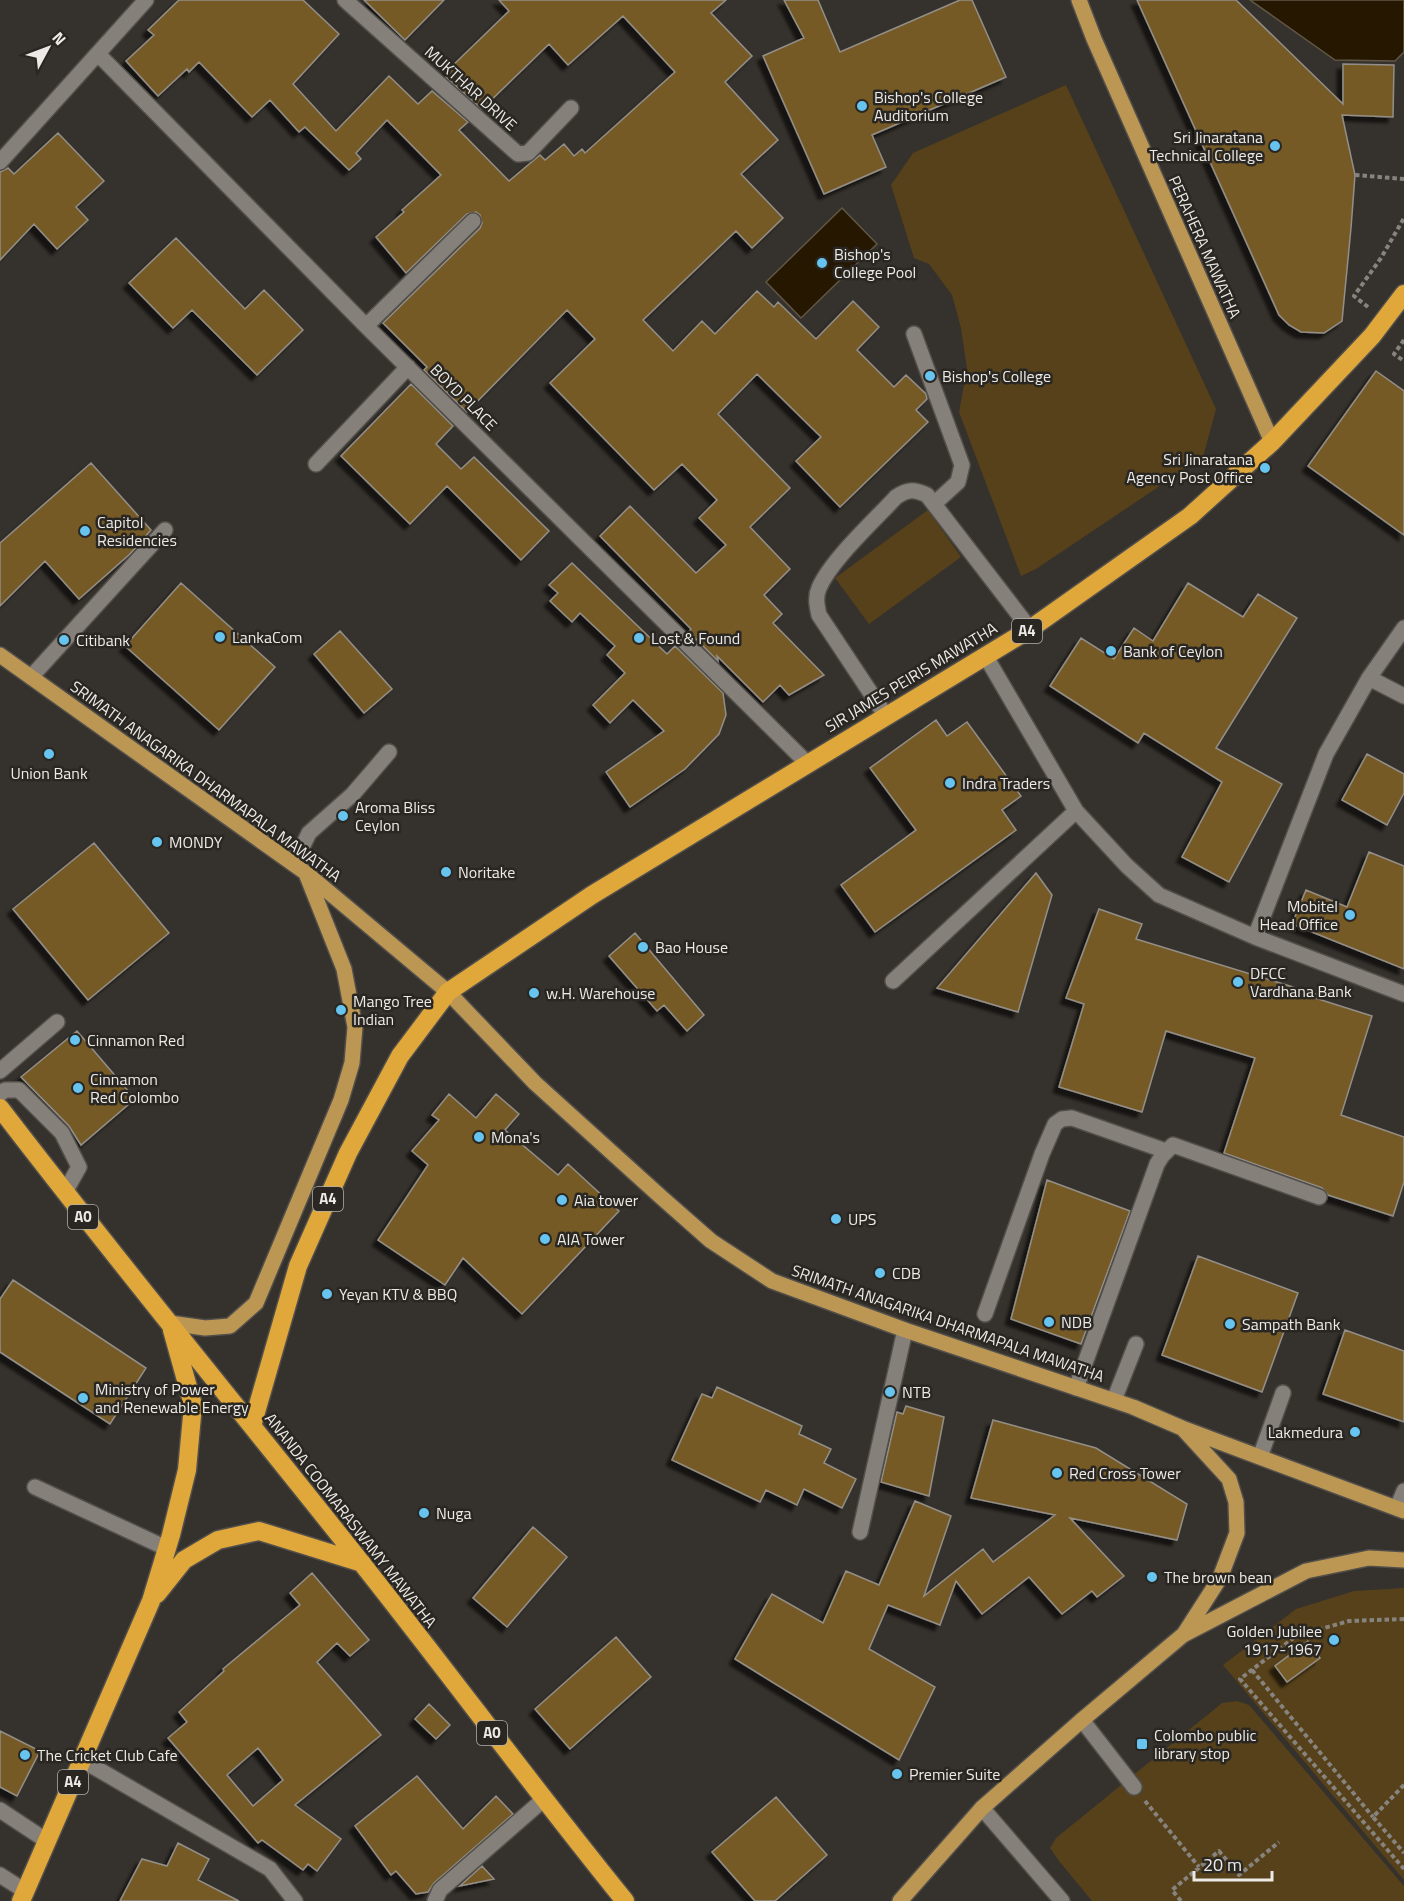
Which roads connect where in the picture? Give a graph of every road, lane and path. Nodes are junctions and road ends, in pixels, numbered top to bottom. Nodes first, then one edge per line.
1 (146, 0) edge
2 (345, 0) edge
3 (1079, 0) edge
4 (98, 54) junction
5 (571, 108) dead end
6 (0, 162) edge
7 (1354, 175) dead end
8 (1404, 179) edge
9 (1404, 218) edge
10 (473, 221) dead end
11 (1404, 294) edge
12 (1385, 320) junction
13 (366, 326) junction
14 (914, 334) dead end
15 (1404, 340) edge
16 (1404, 361) edge
17 (408, 367) junction
18 (1272, 442) junction
19 (316, 464) dead end
20 (934, 504) junction
21 (165, 530) dead end
22 (1404, 628) edge
23 (1030, 629) junction
24 (0, 655) edge
25 (985, 655) junction
26 (31, 677) junction
27 (1369, 678) junction
28 (1404, 696) edge
29 (886, 716) junction
30 (389, 752) dead end
31 (807, 763) junction
32 (1076, 811) junction
33 (300, 868) junction
34 (1256, 937) junction
35 (893, 981) dead end
36 (448, 992) junction
37 (1404, 994) edge
38 (57, 1022) dead end
39 (0, 1071) edge
40 (0, 1094) edge
41 (0, 1108) edge
42 (1166, 1151) junction
43 (65, 1192) junction
44 (1320, 1197) dead end
45 (985, 1314) dead end
46 (170, 1323) junction
47 (905, 1330) junction
48 (1136, 1344) dead end
49 (1076, 1388) junction
50 (1283, 1393) dead end
51 (1114, 1400) junction
52 (252, 1426) junction
53 (1182, 1428) junction
54 (1260, 1457) junction
55 (35, 1487) dead end
56 (1404, 1491) edge
57 (1401, 1510) edge
58 (860, 1532) dead end
59 (166, 1548) junction
60 (1404, 1560) edge
61 (362, 1563) junction
62 (151, 1601) junction
63 (1404, 1619) edge
64 (1183, 1635) junction
65 (1252, 1670) junction
66 (1082, 1720) junction
67 (82, 1760) junction
68 (1404, 1785) edge
69 (1134, 1787) joint
70 (543, 1800) junction
71 (982, 1809) junction
72 (0, 1810) edge
73 (1373, 1817) junction
74 (47, 1841) junction
75 (1279, 1842) dead end
76 (1404, 1853) edge
77 (1199, 1867) junction
78 (1404, 1869) edge
79 (0, 1875) edge
80 (23, 1896) edge
81 (295, 1901) edge
82 (435, 1901) edge
83 (625, 1901) edge
84 (900, 1901) edge
85 (1062, 1901) edge
86 (1181, 1901) edge

1 - 4 street
2 - 5 street, MUKTHAR DRIVE
3 - 18 main road, PERAHERA MAWATHA
4 - 6 street
4 - 13 street, BOYD PLACE
7 - 8 path
9 - 12 path
10 - 13 street
11 - 12 highway, SIR JAMES PEIRIS MAWATHA / A4
12 - 18 highway, SIR JAMES PEIRIS MAWATHA / A4
13 - 17 street, BOYD PLACE
14 - 20 street
15 - 16 path
17 - 19 street
17 - 31 street, BOYD PLACE
18 - 23 highway, SIR JAMES PEIRIS MAWATHA / A4
20 - 23 street
20 - 29 street
21 - 26 street
22 - 27 street
23 - 25 highway, SIR JAMES PEIRIS MAWATHA / A4
24 - 26 main road, SRIMATH ANAGARIKA DHARMAPALA MAWATHA
25 - 29 highway, SIR JAMES PEIRIS MAWATHA / A4
25 - 32 street
26 - 33 main road, SRIMATH ANAGARIKA DHARMAPALA MAWATHA
27 - 28 street
27 - 34 street
29 - 31 highway, SIR JAMES PEIRIS MAWATHA / A4
30 - 33 street
31 - 36 highway, SIR JAMES PEIRIS MAWATHA / A4
32 - 34 street
32 - 35 street
33 - 36 main road, SRIMATH ANAGARIKA DHARMAPALA MAWATHA
33 - 46 main road
34 - 37 street
36 - 47 main road, SRIMATH ANAGARIKA DHARMAPALA MAWATHA
36 - 52 highway, A4
38 - 39 street
40 - 43 street
41 - 43 highway, ANANDA COOMARASWAMY MAWATHA / A0
42 - 44 street
42 - 45 street
42 - 49 street
43 - 46 highway, ANANDA COOMARASWAMY MAWATHA / A0
46 - 52 highway, ANANDA COOMARASWAMY MAWATHA / A0
46 - 59 highway, A4
47 - 49 main road, SRIMATH ANAGARIKA DHARMAPALA MAWATHA
47 - 58 street
48 - 51 street
49 - 51 main road, SRIMATH ANAGARIKA DHARMAPALA MAWATHA
50 - 54 street
51 - 53 main road, SRIMATH ANAGARIKA DHARMAPALA MAWATHA
52 - 61 highway, ANANDA COOMARASWAMY MAWATHA / A0
53 - 54 main road, SRIMATH ANAGARIKA DHARMAPALA MAWATHA
53 - 64 main road
54 - 57 main road, SRIMATH ANAGARIKA DHARMAPALA MAWATHA
55 - 59 street
56 - 57 street
59 - 62 highway, A4
60 - 64 main road
61 - 62 highway, A4
61 - 70 highway, ANANDA COOMARASWAMY MAWATHA / A0
62 - 67 highway, A4
63 - 65 path
64 - 66 main road
65 - 73 path
65 - 78 path
66 - 69 street
66 - 71 main road
67 - 74 highway, A4
67 - 81 street
68 - 73 path
69 - 77 path
70 - 82 street
70 - 83 highway, ANANDA COOMARASWAMY MAWATHA / A0
71 - 84 main road
71 - 85 street
72 - 74 street
73 - 76 path
74 - 80 highway, A4
75 - 77 path
77 - 86 path
79 - 80 street

